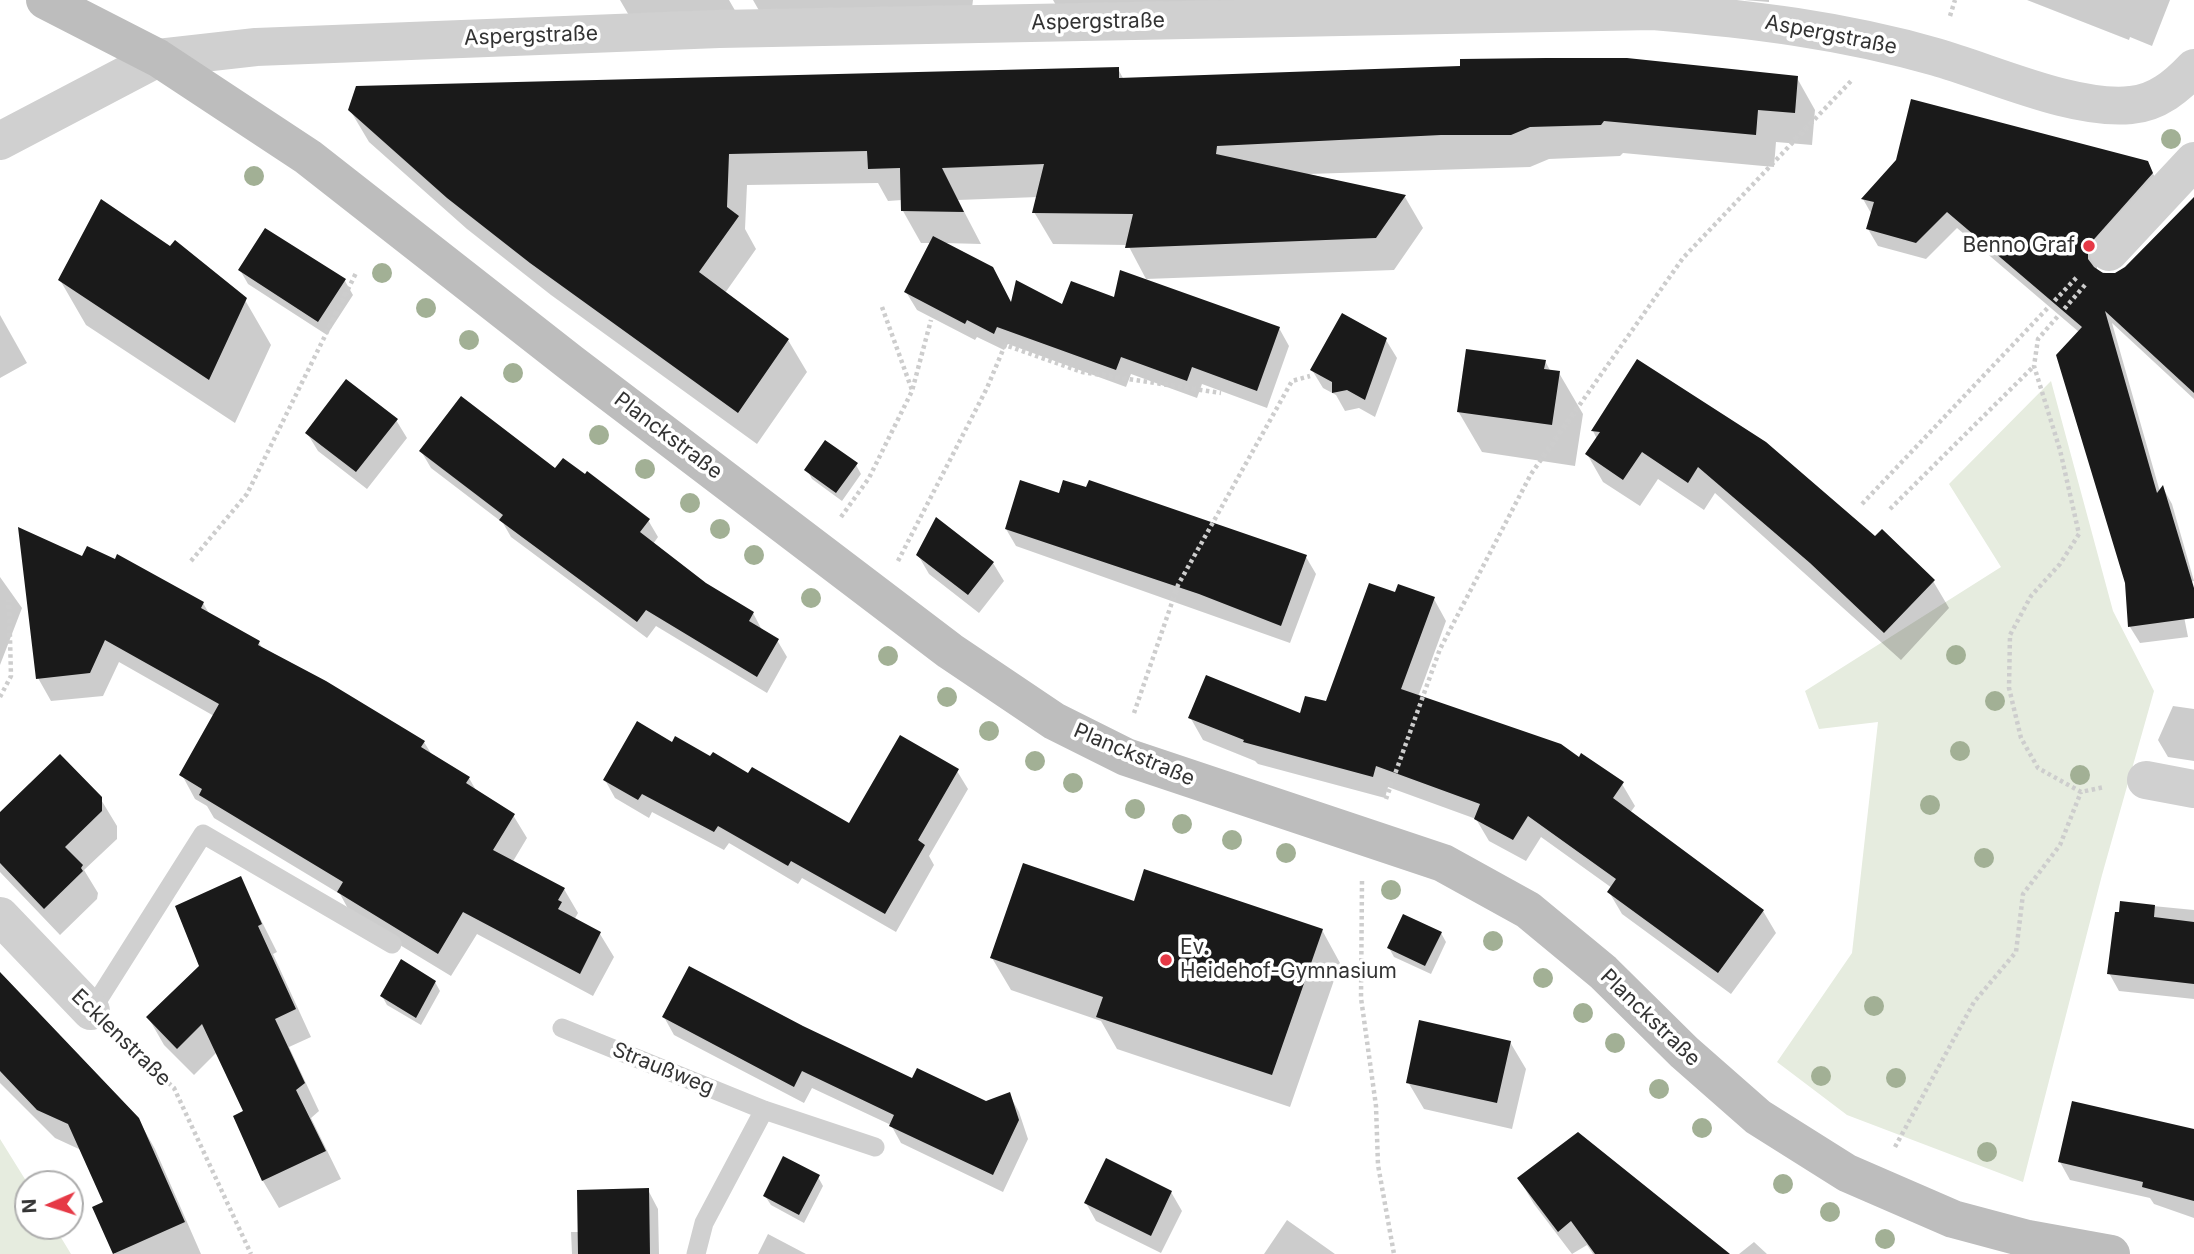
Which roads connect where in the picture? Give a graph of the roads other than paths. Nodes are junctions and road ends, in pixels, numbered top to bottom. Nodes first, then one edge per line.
1 (45, 0) edge
2 (158, 58) junction
3 (2194, 68) edge
4 (0, 141) edge
5 (2194, 161) edge
6 (2100, 266) road end
7 (2146, 780) road end
8 (2194, 789) edge
9 (0, 916) edge
10 (392, 944) dead end
11 (91, 1011) joint
12 (562, 1028) dead end
13 (764, 1110) junction
14 (875, 1147) dead end
15 (696, 1254) edge
16 (2111, 1254) edge

1 - 2 main road, Planckstraße
2 - 3 street, Aspergstraße
2 - 4 street, Aspergstraße
2 - 16 main road, Planckstraße
5 - 6 street
7 - 8 street
9 - 11 street, Ecklenstraße
10 - 11 lane
12 - 13 lane, Straußweg
13 - 14 lane, Straußweg
13 - 15 lane

